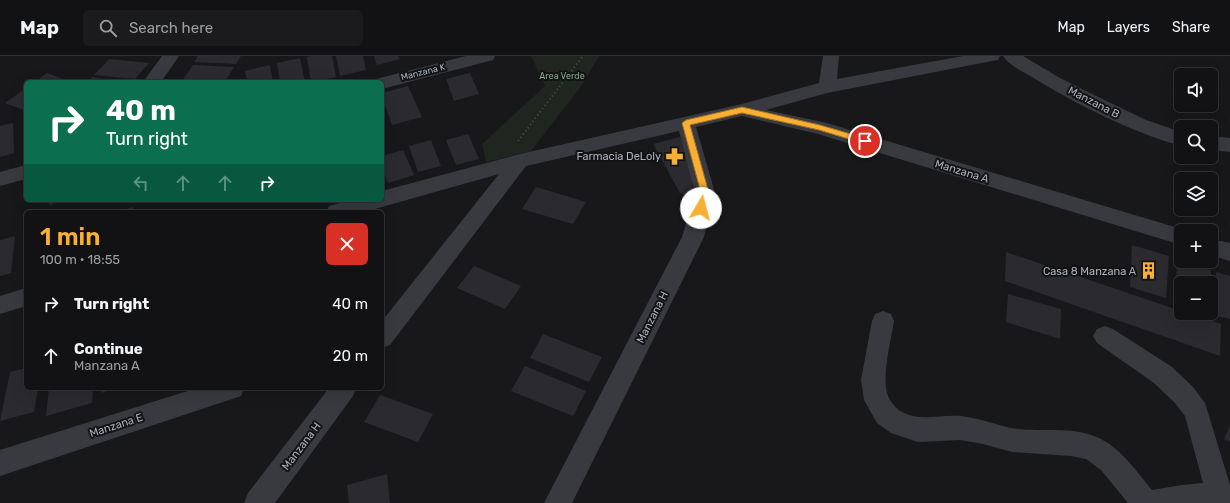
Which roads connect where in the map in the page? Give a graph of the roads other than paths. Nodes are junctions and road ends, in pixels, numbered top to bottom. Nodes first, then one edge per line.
1 (171, 56) edge
2 (487, 56) edge
3 (832, 56) edge
4 (992, 56) edge
5 (1011, 56) edge
6 (153, 80) edge
7 (384, 82) edge
8 (827, 87) junction
9 (742, 110) junction
10 (686, 123) junction
11 (1174, 137) edge
12 (1218, 144) edge
13 (1230, 145) edge
14 (520, 161) junction
15 (24, 173) edge
16 (0, 179) edge
17 (384, 199) edge
18 (374, 202) edge
19 (344, 210) edge
20 (1174, 236) edge
21 (1218, 249) edge
22 (1230, 252) edge
23 (24, 298) edge
24 (0, 305) edge
25 (883, 321) dead end
26 (384, 335) edge
27 (1105, 336) dead end
28 (226, 390) edge
29 (343, 390) edge
30 (0, 463) edge
31 (1225, 498) edge
32 (258, 503) edge
33 (558, 503) edge
34 (1145, 503) edge
35 (1154, 503) edge

1 - 6 street
2 - 7 street, Manzana K
3 - 8 street
4 - 8 street
5 - 11 street, Manzana B
8 - 9 street
9 - 10 street
9 - 20 street, Manzana A
10 - 14 street
10 - 33 street, Manzana H
12 - 13 street
14 - 17 street
14 - 26 street
15 - 16 street
18 - 19 street
21 - 22 street
23 - 24 street
25 - 34 street
27 - 31 street
28 - 30 street, Manzana E
29 - 32 street, Manzana H
31 - 35 street

